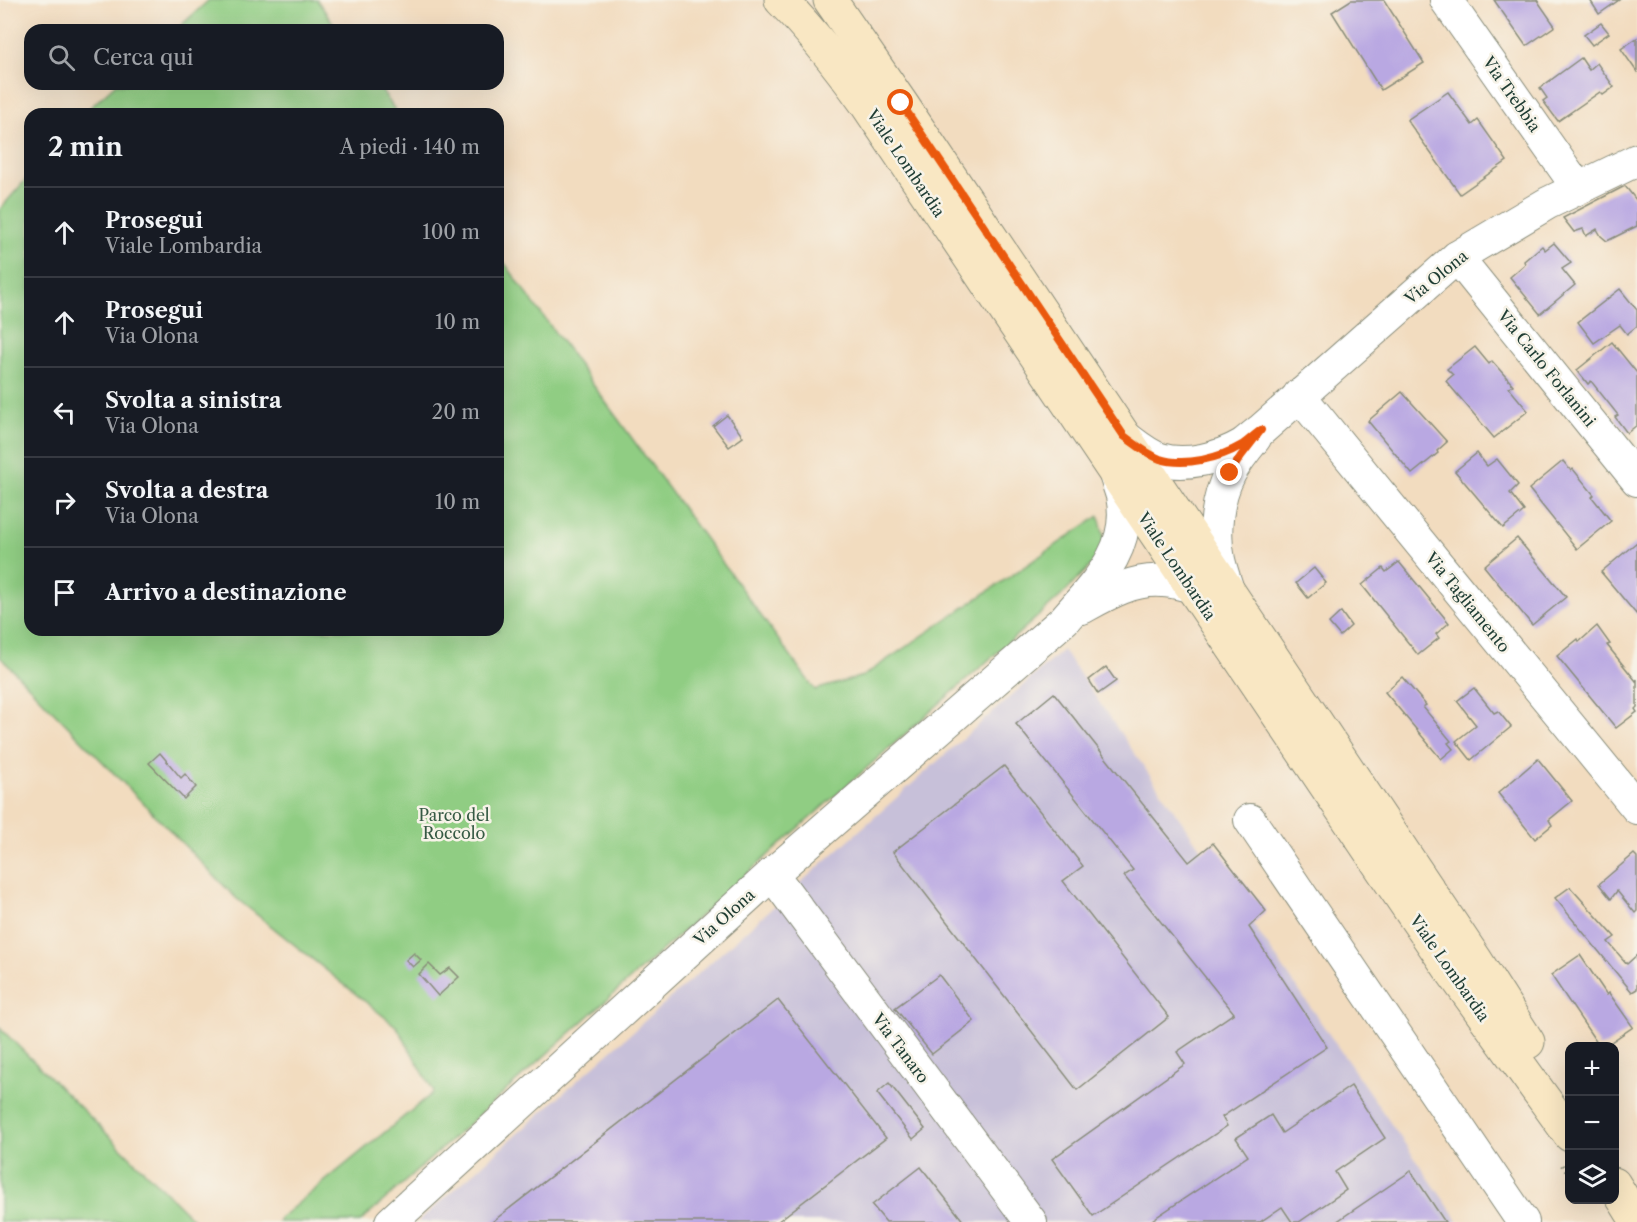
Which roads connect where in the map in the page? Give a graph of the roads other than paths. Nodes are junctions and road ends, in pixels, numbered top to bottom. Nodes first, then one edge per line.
1 (781, 0) edge
2 (830, 0) edge
3 (1446, 0) edge
4 (1634, 165) edge
5 (1578, 188) junction
6 (1457, 256) junction
7 (1299, 395) junction
8 (1261, 430) junction
9 (1124, 436) junction
10 (1115, 474) junction
11 (1637, 480) edge
12 (1190, 586) junction
13 (1228, 591) junction
14 (1064, 620) junction
15 (1637, 808) edge
16 (1250, 820) dead end
17 (772, 874) junction
18 (1565, 1104) edge
19 (1565, 1129) edge
20 (1619, 1193) edge
21 (1619, 1201) edge
22 (391, 1222) edge
23 (1030, 1222) edge
24 (1523, 1222) edge
25 (1636, 1222) edge

1 - 10 main road, Viale Lombardia
2 - 9 main road, Viale Lombardia
3 - 5 street, Via Trebbia
4 - 5 street, Via Olona
5 - 6 street, Via Olona
6 - 7 street, Via Olona
6 - 11 street, Via Carlo Forlanini
7 - 8 street, Via Olona
7 - 15 street, Via Tagliamento
8 - 9 street, Via Olona
8 - 13 street, Via Olona
9 - 13 main road, Viale Lombardia
10 - 12 main road, Viale Lombardia
10 - 14 street, Via Olona
12 - 14 street, Via Olona
12 - 19 main road, Viale Lombardia
13 - 18 main road, Viale Lombardia
14 - 17 street, Via Olona
16 - 24 street
17 - 22 street, Via Olona
17 - 23 street, Via Tanaro
20 - 25 main road
21 - 25 main road

